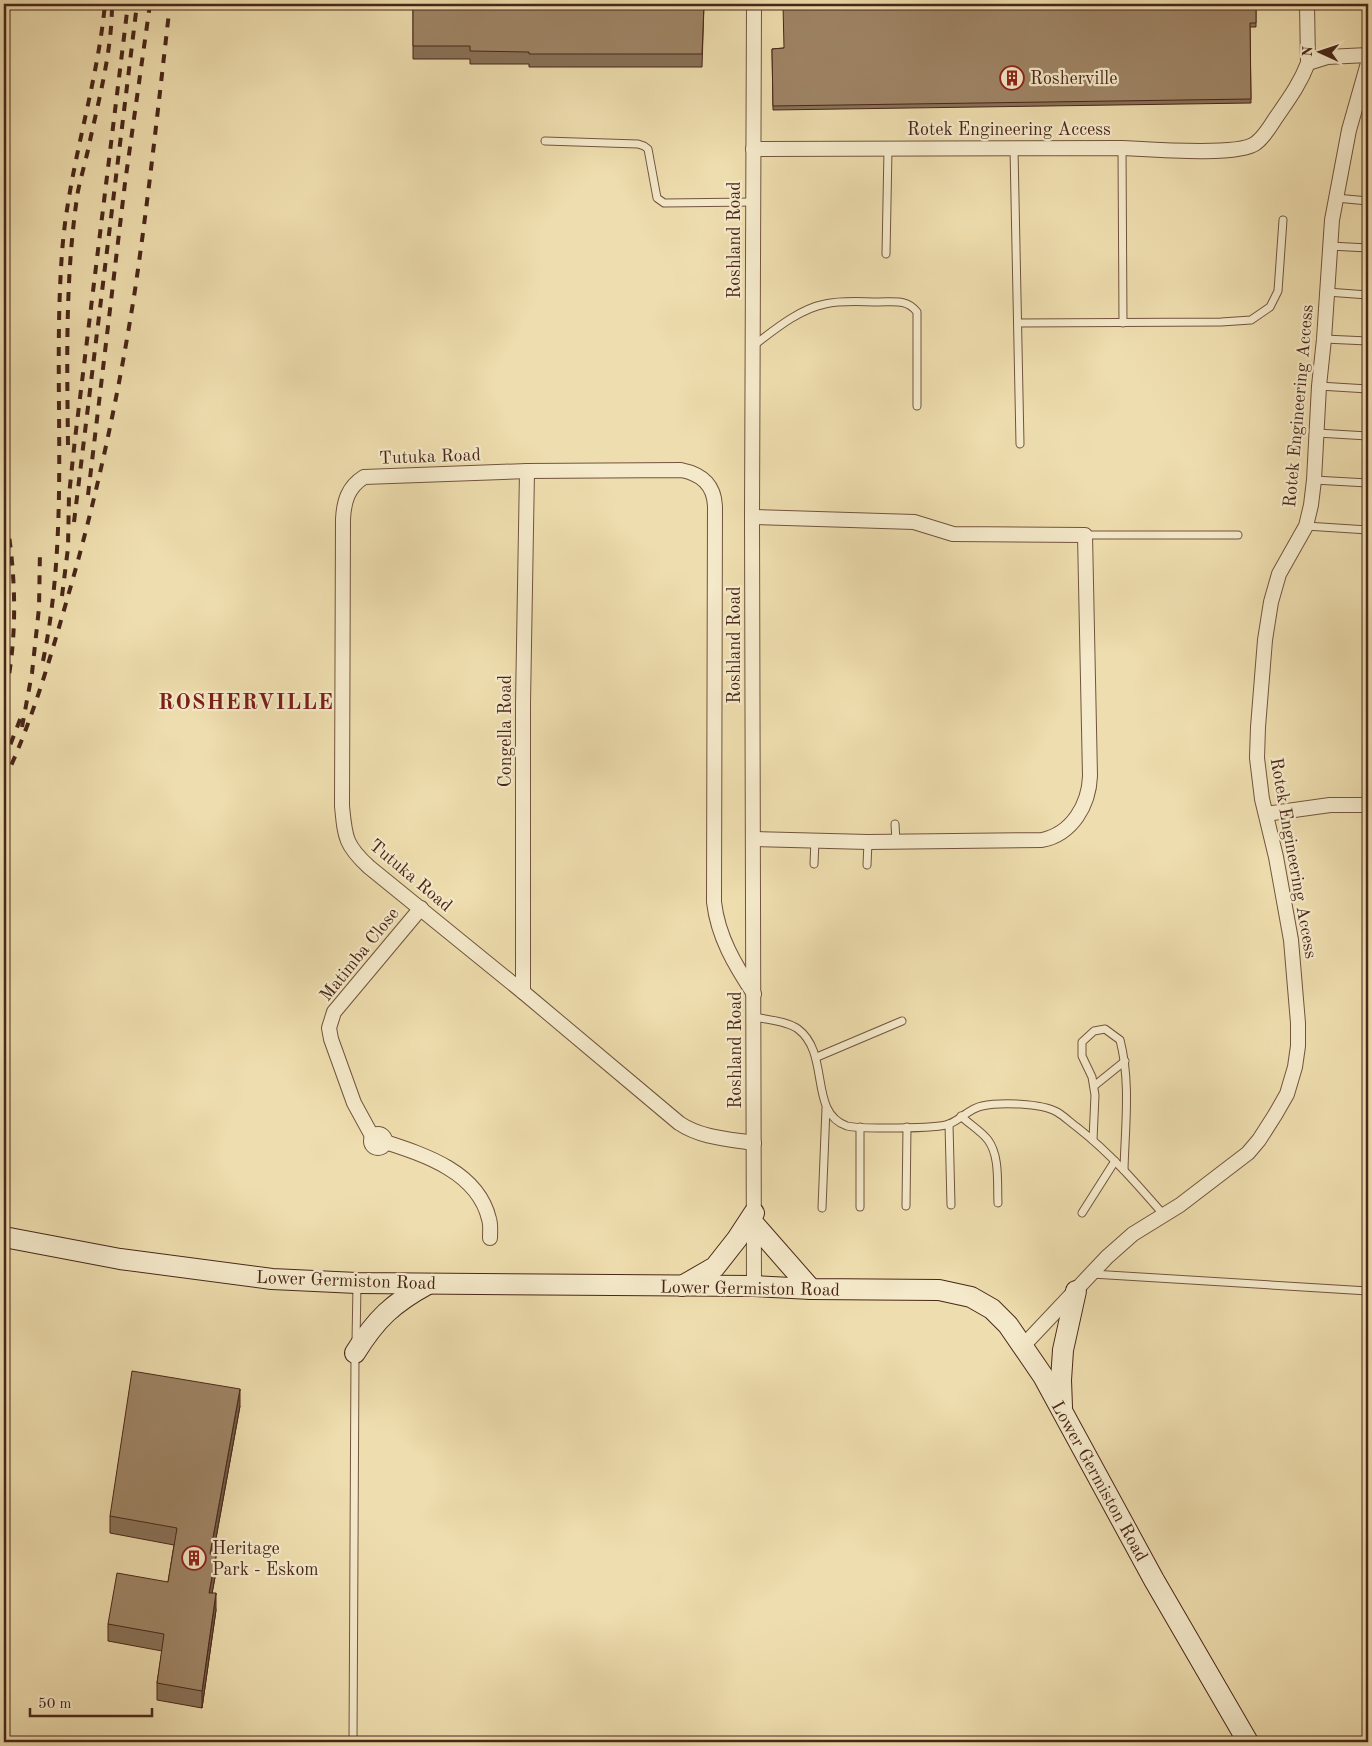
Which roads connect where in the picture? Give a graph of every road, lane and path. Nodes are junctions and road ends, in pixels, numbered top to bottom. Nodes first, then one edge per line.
1 (754, 4) edge
2 (1307, 4) edge
3 (1368, 55) edge
4 (1308, 63) junction
5 (1368, 63) edge
6 (546, 142) dead end
7 (1122, 148) junction
8 (754, 149) junction
9 (888, 149) junction
10 (1014, 149) junction
11 (1336, 198) junction
12 (1368, 201) edge
13 (753, 202) junction
14 (1283, 220) dead end
15 (1330, 246) junction
16 (1368, 248) edge
17 (886, 254) dead end
18 (1327, 292) junction
19 (1368, 295) edge
20 (1018, 323) junction
21 (1123, 323) junction
22 (1324, 338) junction
23 (1368, 341) edge
24 (753, 346) junction
25 (1319, 386) junction
26 (1368, 389) edge
27 (916, 406) dead end
28 (1318, 433) junction
29 (1368, 436) edge
30 (1020, 444) dead end
31 (527, 472) junction
32 (1314, 480) junction
33 (1368, 483) edge
34 (752, 517) junction
35 (1306, 526) junction
36 (1368, 530) edge
37 (1085, 535) junction
38 (1238, 535) dead end
39 (1368, 805) edge
40 (1266, 814) junction
41 (895, 824) dead end
42 (753, 839) junction
43 (815, 840) junction
44 (896, 841) junction
45 (868, 842) junction
46 (814, 864) dead end
47 (867, 865) dead end
48 (421, 908) junction
49 (523, 992) junction
50 (754, 994) junction
51 (755, 1017) junction
52 (902, 1021) dead end
53 (816, 1057) junction
54 (1125, 1061) junction
55 (1094, 1086) junction
56 (826, 1108) junction
57 (961, 1116) junction
58 (949, 1124) junction
59 (860, 1127) junction
60 (907, 1127) junction
61 (1093, 1140) junction
62 (754, 1143) junction
63 (1114, 1161) junction
64 (1124, 1170) junction
65 (998, 1202) dead end
66 (951, 1205) dead end
67 (906, 1206) dead end
68 (860, 1207) dead end
69 (822, 1208) dead end
70 (1082, 1213) dead end
71 (1163, 1214) junction
72 (754, 1218) junction
73 (4, 1237) edge
74 (490, 1238) dead end
75 (1092, 1274) junction
76 (429, 1282) junction
77 (357, 1283) junction
78 (754, 1286) junction
79 (680, 1287) junction
80 (811, 1289) junction
81 (1076, 1291) junction
82 (1368, 1291) edge
83 (1023, 1346) junction
84 (355, 1353) junction
85 (1062, 1413) junction
86 (353, 1742) edge
87 (1248, 1742) edge

1 - 8 street, Roshland Road
2 - 4 street, Rotek Engineering Access
3 - 4 street
4 - 7 street, Rotek Engineering Access
5 - 11 street, Rotek Engineering Access
6 - 13 lane
7 - 10 street, Rotek Engineering Access
7 - 21 lane
8 - 9 street, Rotek Engineering Access
8 - 13 street, Roshland Road
9 - 10 street, Rotek Engineering Access
9 - 17 lane
10 - 20 lane
11 - 12 lane
11 - 15 street, Rotek Engineering Access
13 - 24 street, Roshland Road
14 - 21 lane
15 - 16 lane
15 - 18 street, Rotek Engineering Access
18 - 19 lane
18 - 22 street, Rotek Engineering Access
20 - 21 lane
20 - 30 lane
22 - 23 lane
22 - 25 street, Rotek Engineering Access
24 - 27 lane
24 - 34 street, Roshland Road
25 - 26 lane
25 - 28 street, Rotek Engineering Access
28 - 29 lane
28 - 32 street, Rotek Engineering Access
31 - 48 street, Tutuka Road
31 - 49 street, Congella Road
31 - 50 street, Tutuka Road
32 - 33 lane
32 - 35 street, Rotek Engineering Access
34 - 37 street
34 - 42 street, Roshland Road
35 - 36 lane
35 - 40 street, Rotek Engineering Access
37 - 38 lane
37 - 44 street
39 - 40 street
40 - 71 street, Rotek Engineering Access
41 - 44 lane
42 - 43 street
42 - 50 street, Roshland Road
43 - 45 street
43 - 46 lane
44 - 45 street
45 - 47 lane
48 - 49 street, Tutuka Road
48 - 74 street, Matimba Close
49 - 62 street, Tutuka Road
50 - 51 street, Roshland Road
51 - 53 lane
51 - 62 street, Roshland Road
52 - 53 lane
53 - 56 lane
54 - 55 lane
54 - 55 lane
54 - 64 lane
55 - 61 lane
56 - 59 lane
56 - 69 lane
57 - 58 lane
57 - 61 lane
57 - 65 lane
58 - 60 lane
58 - 66 lane
59 - 60 lane
59 - 68 lane
60 - 67 lane
61 - 63 lane
62 - 72 street, Roshland Road
63 - 64 lane
63 - 70 lane
64 - 71 lane
71 - 75 street, Rotek Engineering Access
72 - 78 street, Roshland Road
72 - 79 street
72 - 80 street
73 - 77 street, Lower Germiston Road
75 - 81 street, Rotek Engineering Access
75 - 82 lane
76 - 77 street, Lower Germiston Road
76 - 79 street, Lower Germiston Road
76 - 84 street
77 - 84 lane
78 - 79 street, Lower Germiston Road
78 - 80 street, Lower Germiston Road
80 - 83 street, Lower Germiston Road
81 - 83 street, Rotek Engineering Access
81 - 85 street
83 - 85 street, Lower Germiston Road
84 - 86 lane
85 - 87 street, Lower Germiston Road

